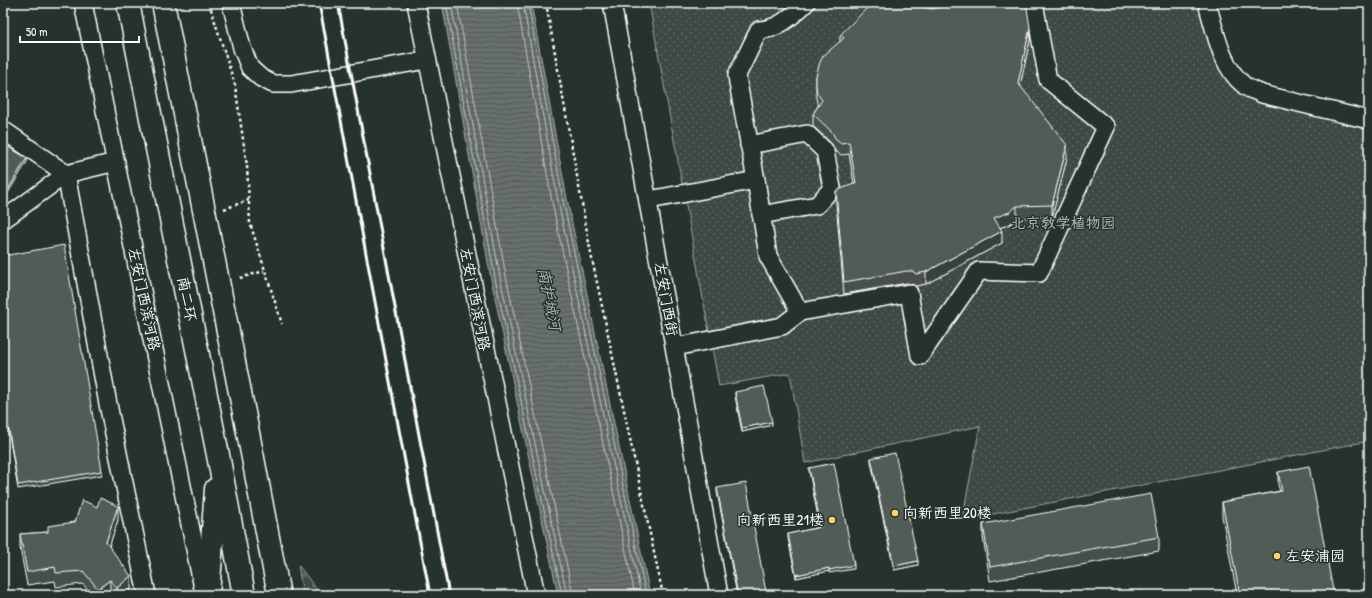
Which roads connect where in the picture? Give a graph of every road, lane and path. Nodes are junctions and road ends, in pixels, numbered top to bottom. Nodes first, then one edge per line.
1 (83, 3) edge
2 (128, 3) edge
3 (163, 3) edge
4 (209, 3) edge
5 (231, 3) edge
6 (416, 3) edge
7 (546, 3) edge
8 (612, 3) edge
9 (806, 3) edge
10 (1034, 3) edge
11 (1207, 3) edge
12 (427, 60) junction
13 (1369, 120) edge
14 (3, 130) edge
15 (749, 145) junction
16 (116, 162) junction
17 (66, 174) junction
18 (756, 180) junction
19 (249, 200) junction
20 (649, 200) junction
21 (224, 209) dead end
22 (761, 215) junction
23 (3, 220) edge
24 (264, 271) junction
25 (240, 278) dead end
26 (800, 312) junction
27 (282, 324) dead end
28 (675, 347) junction
29 (219, 460) junction
30 (147, 595) edge
31 (204, 595) edge
32 (208, 595) edge
33 (244, 595) edge
34 (279, 595) edge
35 (536, 595) edge
36 (663, 595) edge
37 (719, 595) edge

1 - 16 street, 左安门西滨河路
2 - 29 highway, 南二环
3 - 34 highway
4 - 19 path
5 - 12 street
6 - 12 street, 左安门西滨河路
7 - 36 path
8 - 20 street, 左安门西街
9 - 15 street
10 - 26 street
11 - 13 street
12 - 35 street, 左安门西滨河路
14 - 17 street
15 - 18 street
15 - 22 street
16 - 17 street
16 - 31 street, 左安门西滨河路
17 - 23 street
17 - 30 street
18 - 20 street
18 - 22 street
19 - 21 path
19 - 24 path
20 - 28 street, 左安门西街
22 - 26 street
24 - 25 path
24 - 27 path
26 - 28 street
28 - 37 street, 左安门西街
29 - 32 highway
29 - 33 highway, 南二环

